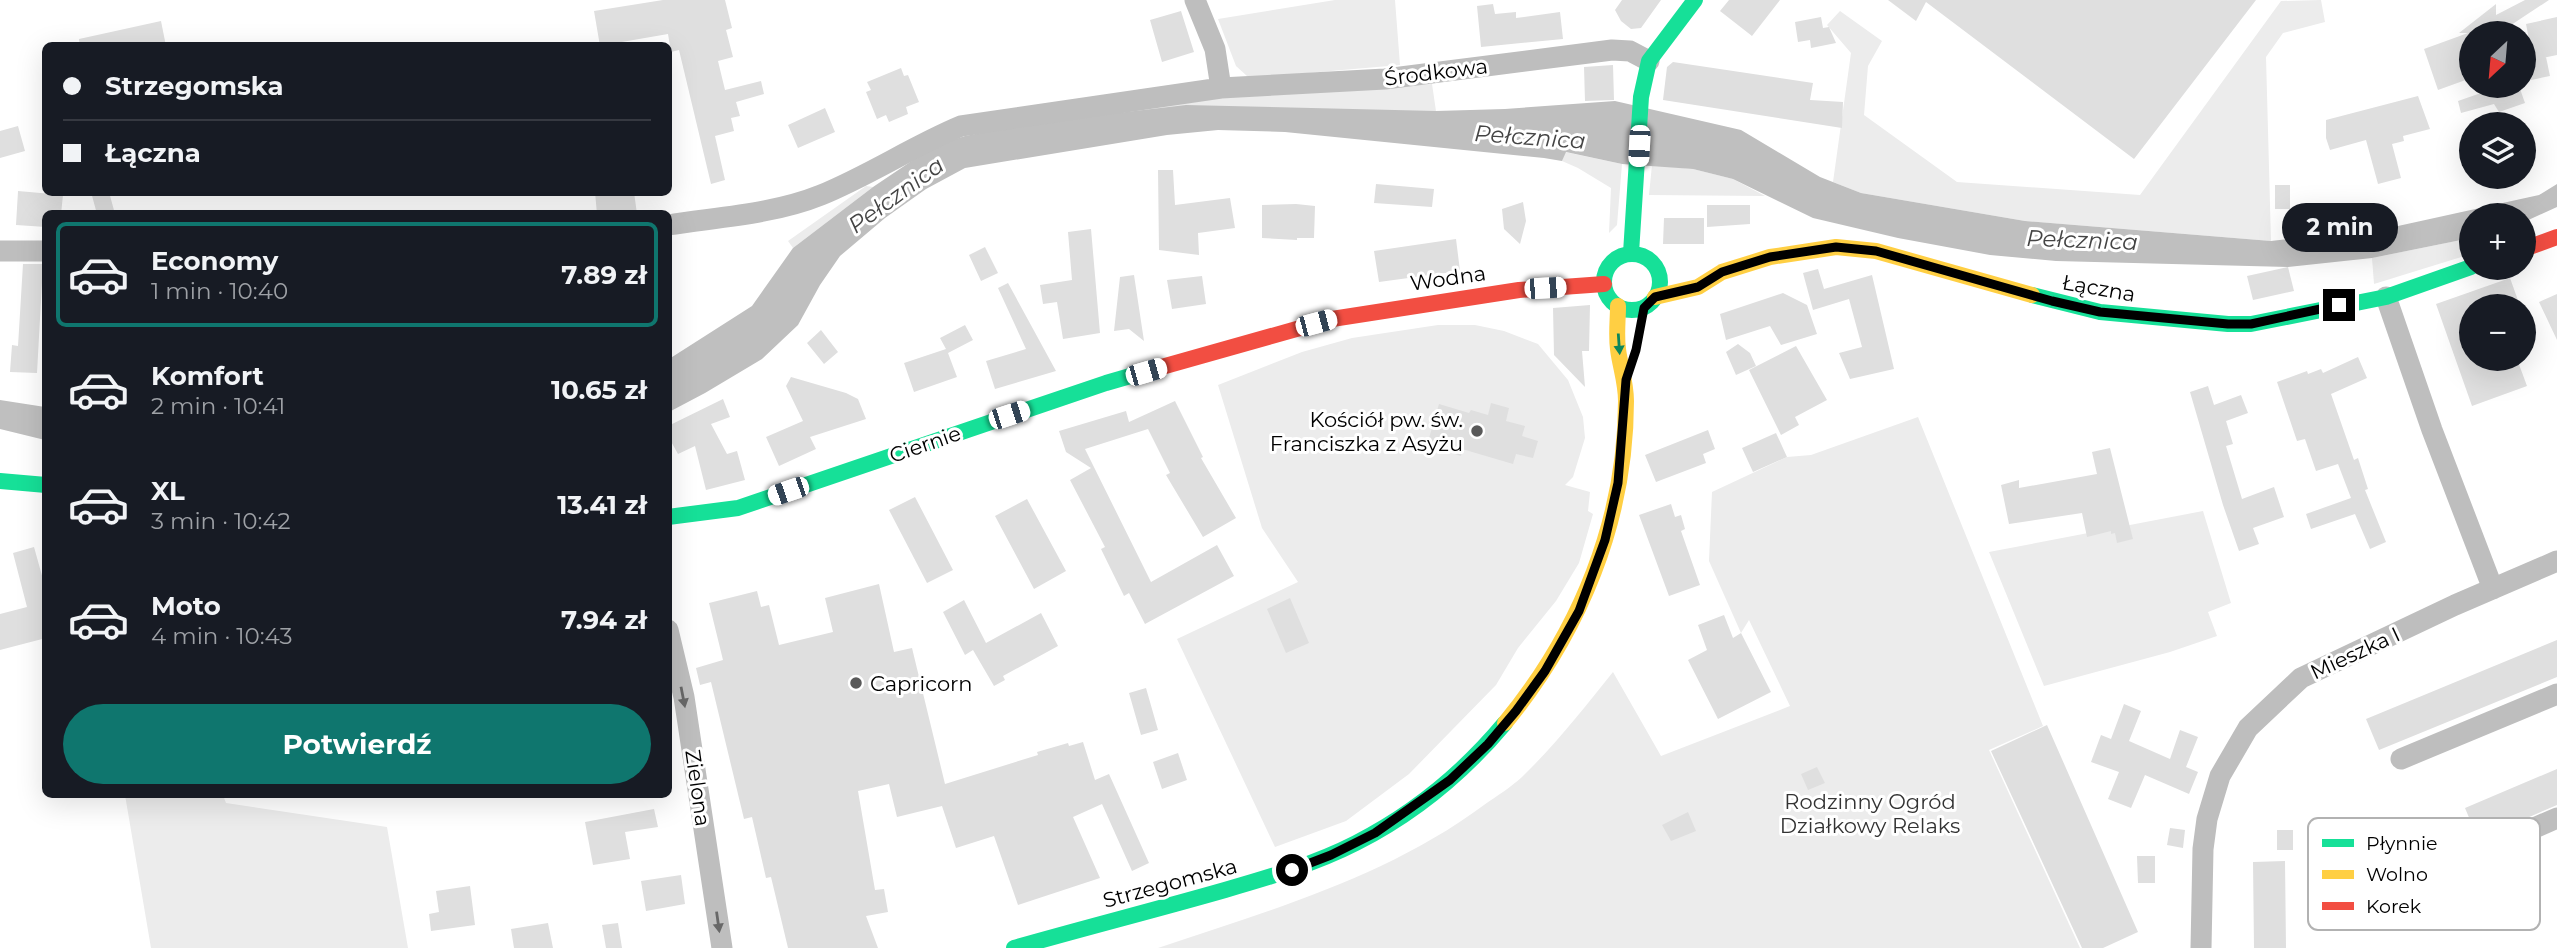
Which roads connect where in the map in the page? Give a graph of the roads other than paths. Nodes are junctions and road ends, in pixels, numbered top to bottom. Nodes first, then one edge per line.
1 (1195, 0) edge
2 (1695, 0) edge
3 (1650, 61) junction
4 (1221, 88) junction
5 (672, 224) edge
6 (2557, 237) edge
7 (2536, 245) edge
8 (0, 251) edge
9 (42, 251) edge
10 (1631, 253) junction
11 (1655, 267) junction
12 (1696, 270) dead end
13 (1677, 271) dead end
14 (2459, 271) edge
15 (1722, 272) junction
16 (1604, 284) junction
17 (2386, 297) junction
18 (1618, 306) junction
19 (1647, 310) junction
20 (1300, 327) joint
21 (1636, 350) dead end
22 (1626, 380) junction
23 (0, 481) edge
24 (42, 485) edge
25 (672, 516) edge
26 (2557, 561) edge
27 (2493, 589) junction
28 (672, 647) edge
29 (2557, 694) edge
30 (2401, 759) dead end
31 (2557, 818) edge
32 (2540, 825) edge
33 (722, 948) edge
34 (1014, 948) edge
35 (2201, 948) edge

1 - 4 street
2 - 3 street
3 - 4 street, Środkowa
3 - 10 street
4 - 5 street
6 - 7 street
8 - 9 street
10 - 11 street
10 - 16 street
11 - 13 street
11 - 19 street
12 - 15 street, Łączna
14 - 17 street, Łączna
15 - 17 street, Łączna
15 - 19 street, Łączna
16 - 18 street
16 - 20 street, Wodna
17 - 27 street
18 - 19 street
18 -> 22 street, Strzegomska
20 - 25 street, Ciernie
21 - 22 street, Strzegomska
22 - 34 street, Strzegomska
23 - 24 street
26 - 27 street, Mieszka I
27 - 35 street, Mieszka I
28 -> 33 street, Zielona
29 - 30 street
31 - 32 street

